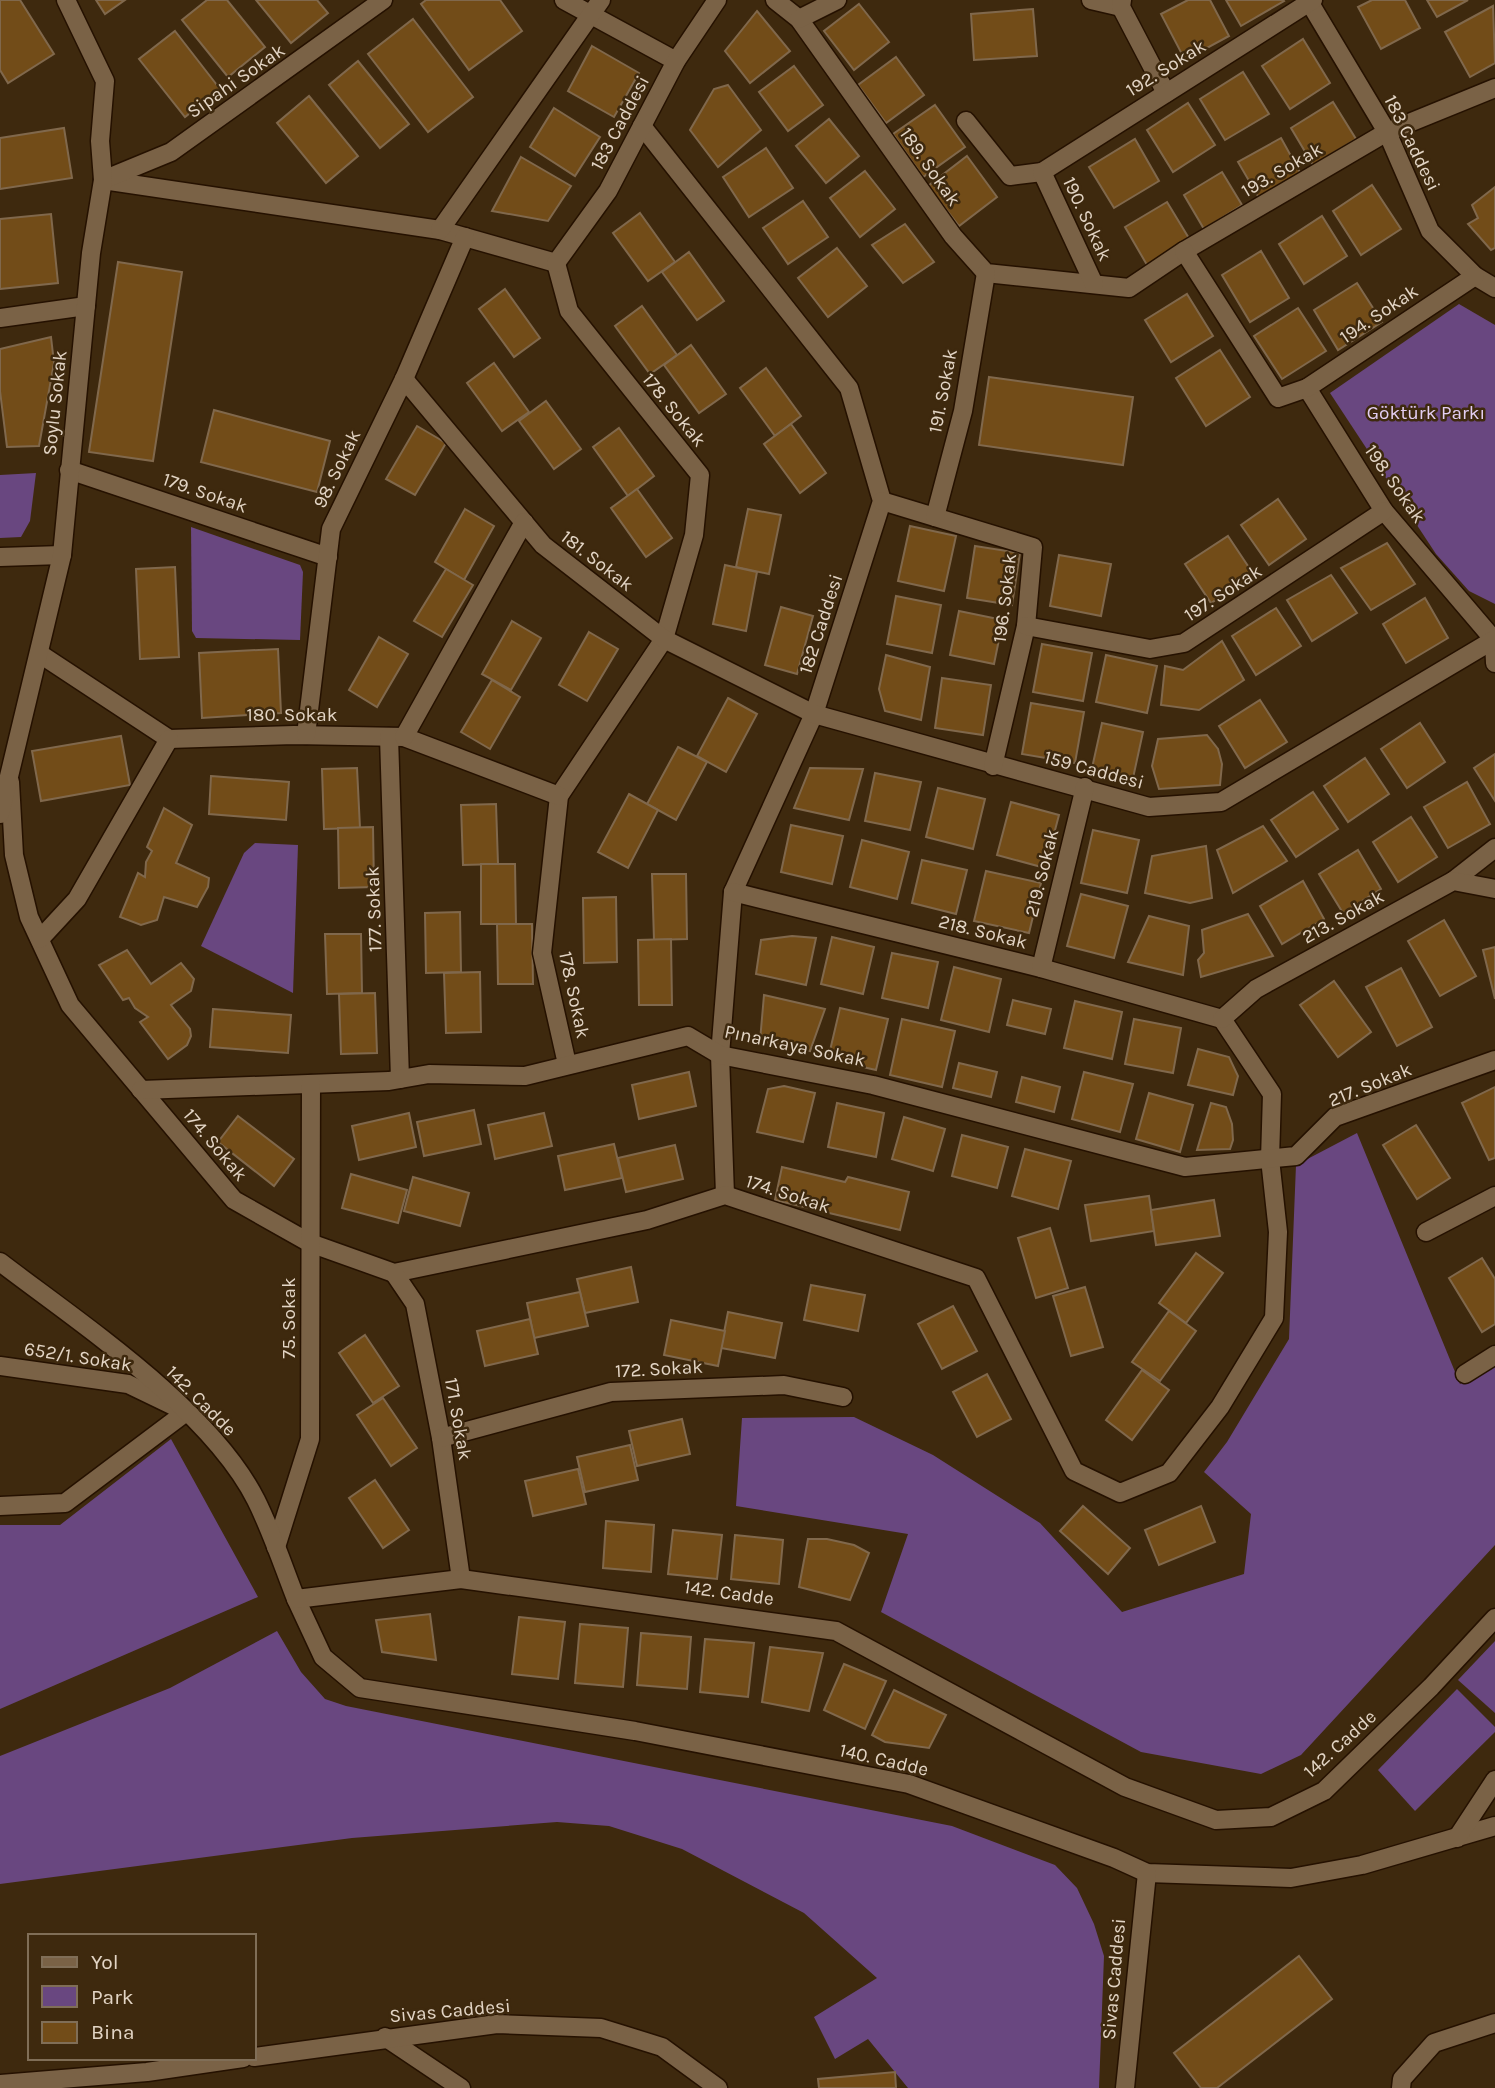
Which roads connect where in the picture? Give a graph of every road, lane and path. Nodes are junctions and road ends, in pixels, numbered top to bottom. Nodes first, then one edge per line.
1 (66, 0) edge
2 (383, 0) edge
3 (564, 0) edge
4 (717, 0) edge
5 (775, 0) edge
6 (837, 0) edge
7 (1091, 0) edge
8 (1310, 1) edge
9 (1121, 3) edge
10 (596, 7) edge
11 (799, 19) junction
12 (676, 61) junction
13 (1495, 88) edge
14 (1166, 93) junction
15 (966, 121) dead end
16 (642, 126) junction
17 (1387, 132) junction
18 (1042, 172) junction
19 (103, 180) junction
20 (440, 230) junction
21 (465, 237) junction
22 (1184, 251) junction
23 (556, 263) junction
24 (986, 273) junction
25 (1475, 276) junction
26 (1094, 284) junction
27 (1495, 288) edge
28 (86, 306) junction
29 (0, 317) edge
30 (404, 379) junction
31 (1307, 388) junction
32 (69, 470) junction
33 (882, 501) junction
34 (1384, 511) junction
35 (935, 517) junction
36 (524, 522) junction
37 (62, 555) junction
38 (0, 557) edge
39 (328, 557) junction
40 (1026, 626) junction
41 (664, 639) junction
42 (1495, 640) edge
43 (40, 654) junction
44 (1495, 663) edge
45 (814, 715) junction
46 (306, 735) junction
47 (397, 737) junction
48 (169, 739) junction
49 (993, 766) junction
50 (3, 779) edge
51 (1085, 788) junction
52 (559, 796) junction
53 (0, 814) edge
54 (1495, 848) edge
55 (1453, 880) junction
56 (1495, 890) edge
57 (733, 892) junction
58 (40, 939) junction
59 (1041, 968) junction
60 (1222, 1019) junction
61 (720, 1055) junction
62 (1495, 1060) edge
63 (567, 1063) junction
64 (400, 1079) junction
65 (311, 1084) junction
66 (141, 1090) junction
67 (1270, 1159) junction
68 (725, 1195) junction
69 (1495, 1196) edge
70 (1426, 1232) dead end
71 (310, 1243) junction
72 (0, 1262) edge
73 (394, 1273) junction
74 (1495, 1355) edge
75 (0, 1366) edge
76 (1465, 1374) dead end
77 (843, 1397) dead end
78 (186, 1412) junction
79 (441, 1438) junction
80 (0, 1506) edge
81 (276, 1547) junction
82 (461, 1580) junction
83 (296, 1599) junction
84 (1495, 1618) edge
85 (1495, 1780) edge
86 (1495, 1826) edge
87 (1457, 1838) junction
88 (1146, 1873) junction
89 (1495, 2023) edge
90 (385, 2037) junction
91 (256, 2057) edge
92 (229, 2060) edge
93 (0, 2084) edge
94 (461, 2088) edge
95 (718, 2088) edge
96 (1125, 2088) edge
97 (1401, 2088) edge

1 - 19 street, Soylu Sokak
2 - 19 street, Sipahi Sokak
3 - 10 street
4 - 12 street, 183 Caddesi
5 - 11 street, 189. Sokak
6 - 11 street
7 - 9 street
8 - 14 street, 192. Sokak
8 - 17 street, 183 Caddesi
9 - 14 street
10 - 12 street
10 - 20 street
11 - 24 street, 189. Sokak
12 - 16 street, 183 Caddesi
13 - 17 street, 193. Sokak
14 - 18 street, 192. Sokak
15 - 18 street
16 - 23 street, 183 Caddesi
16 - 33 street
17 - 22 street, 193. Sokak
17 - 25 street, 183 Caddesi
18 - 26 street, 190. Sokak
19 - 20 street
19 - 28 street, Soylu Sokak
20 - 21 street
21 - 23 street
21 - 30 street, 98. Sokak
22 - 26 street, 193. Sokak
22 - 31 street
23 - 41 street, 178. Sokak
24 - 26 street
24 - 35 street, 191. Sokak
25 - 27 street, 183 Caddesi
25 - 31 street, 194. Sokak
28 - 29 street
28 - 32 street, Soylu Sokak
30 - 36 street, 181. Sokak
30 - 39 street, 98. Sokak
31 - 34 street, 198. Sokak
32 - 37 street, Soylu Sokak
32 - 39 street, 179. Sokak
33 - 35 street, 196. Sokak
33 - 45 street, 182 Caddesi
34 - 40 street, 197. Sokak
34 - 42 street, 198. Sokak
35 - 40 street, 196. Sokak
36 - 41 street, 181. Sokak
36 - 47 street
37 - 38 street
37 - 43 street, Soylu Sokak
39 - 46 street, 98. Sokak
40 - 49 street, 196. Sokak
41 - 45 street, 181. Sokak
41 - 52 street, 178. Sokak
42 - 44 street
42 - 51 street, 159 Caddesi
43 - 48 street
43 - 50 street, Soylu Sokak
45 - 49 street, 159 Caddesi
45 - 57 street, 182 Caddesi
46 - 47 street, 180. Sokak
46 - 48 street, 180. Sokak
47 - 52 street, 180. Sokak
47 - 64 street, 177. Sokak
48 - 58 street
49 - 51 street, 159 Caddesi
50 - 53 street, Soylu Sokak
50 - 58 street, 174. Sokak
51 - 59 street, 219. Sokak
52 - 63 street, 178. Sokak
54 - 55 street, 213. Sokak
55 - 56 street
55 - 60 street, 213. Sokak
57 - 59 street, 218. Sokak
57 - 61 street, 182 Caddesi
58 - 66 street, 174. Sokak
59 - 60 street, 218. Sokak
60 - 67 street, 174. Sokak
61 - 63 street, Pınarkaya Sokak
61 - 67 street, Pınarkaya Sokak
61 - 68 street, 182 Caddesi
62 - 67 street, 217. Sokak
63 - 64 street, Pınarkaya Sokak
64 - 65 street, Pınarkaya Sokak
65 - 66 street, Pınarkaya Sokak
65 - 71 street, 75. Sokak
66 - 71 street, 174. Sokak
67 - 68 street, 174. Sokak
68 - 73 street, 174. Sokak
69 - 70 street
71 - 73 street, 174. Sokak
71 - 81 street, 75. Sokak
72 - 78 street, 142. Cadde
73 - 79 street, 171. Sokak
74 - 76 street
75 - 78 street, 652/1. Sokak
77 - 79 street, 172. Sokak
78 - 80 street
78 - 81 street, 142. Cadde
79 - 82 street, 171. Sokak
81 - 83 street, 142. Cadde
82 - 83 street, 142. Cadde
82 - 84 street, 142. Cadde
83 - 88 street, 140. Cadde
85 - 87 street
86 - 87 street, 140. Cadde
87 - 88 street, 140. Cadde
88 - 96 street, Sivas Caddesi
89 - 97 street
90 - 91 street, Sivas Caddesi
90 - 94 street
90 - 95 street, Sivas Caddesi
92 - 93 street

